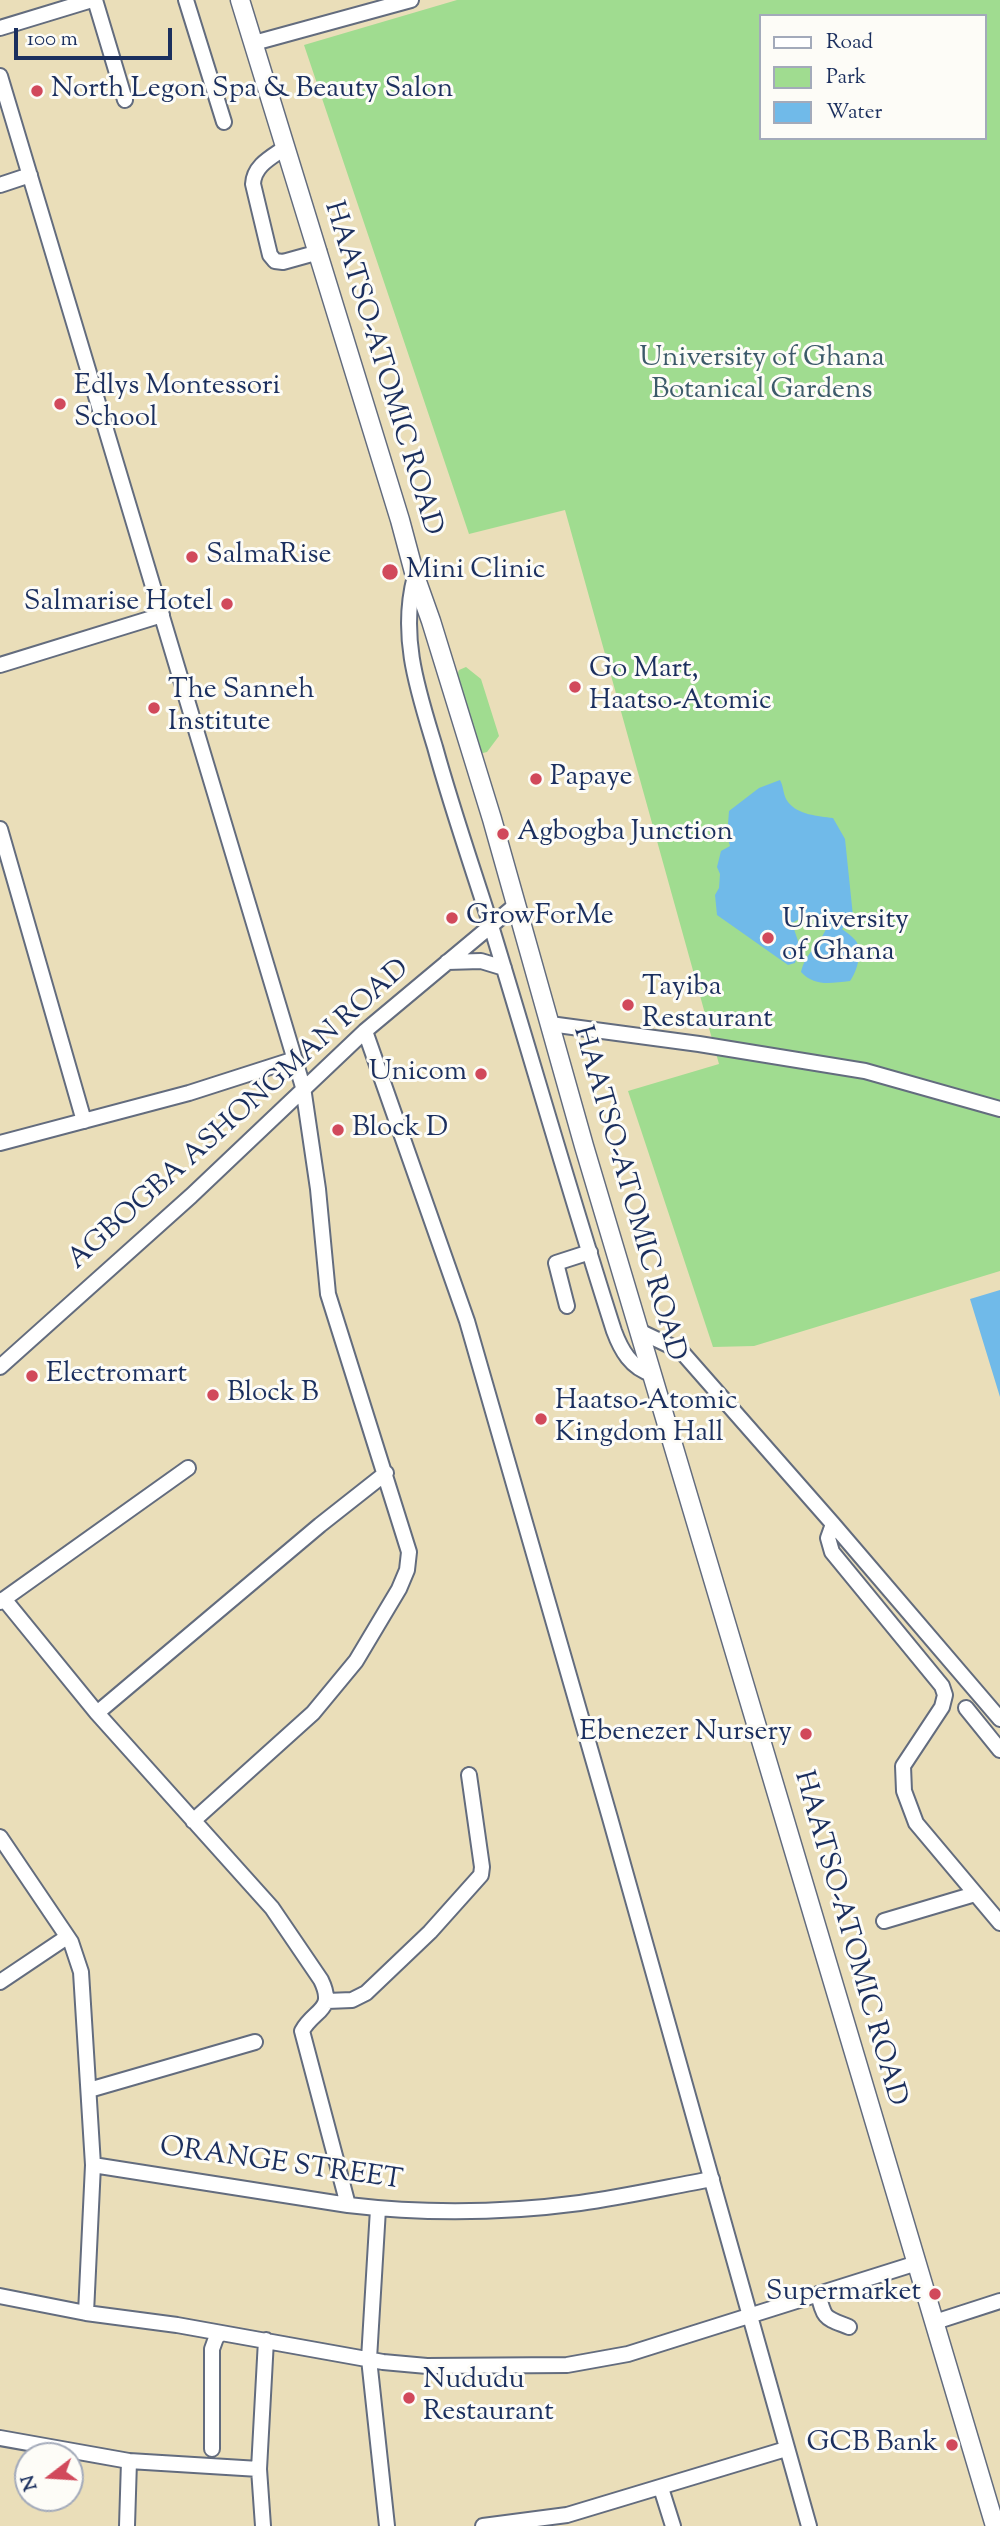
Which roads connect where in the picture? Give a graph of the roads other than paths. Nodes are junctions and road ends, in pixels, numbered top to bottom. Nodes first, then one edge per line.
1 (94, 0) edge
2 (186, 0) edge
3 (240, 0) edge
4 (411, 0) edge
5 (0, 28) edge
6 (254, 43) junction
7 (0, 76) edge
8 (125, 100) dead end
9 (224, 122) dead end
10 (286, 148) junction
11 (30, 175) junction
12 (0, 185) edge
13 (319, 252) junction
14 (415, 576) junction
15 (162, 615) junction
16 (0, 665) edge
17 (0, 829) edge
18 (517, 904) junction
19 (491, 926) junction
20 (447, 962) junction
21 (504, 968) junction
22 (550, 1024) junction
23 (365, 1031) junction
24 (295, 1059) junction
25 (303, 1087) junction
26 (1000, 1109) edge
27 (84, 1121) junction
28 (0, 1143) edge
29 (590, 1252) junction
30 (567, 1306) dead end
31 (639, 1331) junction
32 (0, 1367) edge
33 (652, 1374) junction
34 (188, 1468) dead end
35 (386, 1473) junction
36 (833, 1524) junction
37 (2, 1601) edge
38 (966, 1708) dead end
39 (97, 1713) junction
40 (1000, 1719) edge
41 (1000, 1750) edge
42 (469, 1775) dead end
43 (194, 1821) junction
44 (0, 1837) edge
45 (975, 1894) junction
46 (884, 1921) dead end
47 (1000, 1923) edge
48 (67, 1937) junction
49 (0, 1982) edge
50 (327, 2001) junction
51 (255, 2042) dead end
52 (89, 2090) junction
53 (93, 2165) junction
54 (712, 2179) junction
55 (348, 2205) junction
56 (378, 2209) junction
57 (916, 2263) junction
58 (818, 2294) junction
59 (0, 2296) edge
60 (1000, 2301) edge
61 (86, 2313) junction
62 (748, 2315) junction
63 (935, 2322) junction
64 (849, 2327) dead end
65 (221, 2333) junction
66 (266, 2340) junction
67 (369, 2359) junction
68 (0, 2438) edge
69 (212, 2449) dead end
70 (786, 2449) junction
71 (129, 2461) junction
72 (259, 2469) junction
73 (661, 2488) junction
74 (127, 2526) edge
75 (264, 2526) edge
76 (387, 2526) edge
77 (483, 2526) edge
78 (673, 2526) edge
79 (809, 2526) edge
80 (995, 2526) edge

1 - 5 street
1 - 8 street
2 - 9 street
3 - 6 main road, HAATSO-ATOMIC ROAD
4 - 6 street
6 - 10 main road, HAATSO-ATOMIC ROAD
7 - 11 street
10 - 13 main road, HAATSO-ATOMIC ROAD
10 - 13 street
11 - 12 street
11 - 15 street
13 - 14 main road, HAATSO-ATOMIC ROAD
14 - 18 main road, HAATSO-ATOMIC ROAD
14 - 19 street
15 - 16 street
15 - 24 street
17 - 27 street
18 - 19 street, AGBOGBA ASHONGMAN ROAD
18 - 22 main road, HAATSO-ATOMIC ROAD
19 - 20 street, AGBOGBA ASHONGMAN ROAD
19 - 21 street
20 - 21 street
20 - 23 street, AGBOGBA ASHONGMAN ROAD
21 - 29 street
22 - 26 street
22 - 31 main road, HAATSO-ATOMIC ROAD
23 - 25 street, AGBOGBA ASHONGMAN ROAD
23 - 54 street
24 - 25 street
24 - 27 street
25 - 32 street, AGBOGBA ASHONGMAN ROAD
25 - 35 street
27 - 28 street
29 - 30 street
29 - 33 street
31 - 33 main road, HAATSO-ATOMIC ROAD
31 - 36 street
33 - 57 main road, HAATSO-ATOMIC ROAD
34 - 37 street
35 - 39 street
35 - 43 street
36 - 40 street
36 - 45 street
37 - 39 street
38 - 41 street
39 - 43 street
42 - 50 street
43 - 50 street
44 - 48 street
45 - 46 street
45 - 47 street
48 - 49 street
48 - 52 street
50 - 55 street
51 - 52 street
52 - 53 street
53 - 55 street, ORANGE STREET
53 - 61 street
54 - 56 street, ORANGE STREET
54 - 62 street
55 - 56 street, ORANGE STREET
56 - 67 street
57 - 58 street
57 - 63 main road, HAATSO-ATOMIC ROAD
58 - 62 street
58 - 64 street
59 - 61 street
60 - 63 street
61 - 65 street
62 - 67 street
62 - 70 street
63 - 80 main road, HAATSO-ATOMIC ROAD
65 - 66 street
65 - 69 street
66 - 67 street
66 - 72 street
67 - 76 street
68 - 71 street
70 - 73 street
70 - 79 street
71 - 72 street
71 - 74 street
72 - 75 street
73 - 77 street
73 - 78 street

